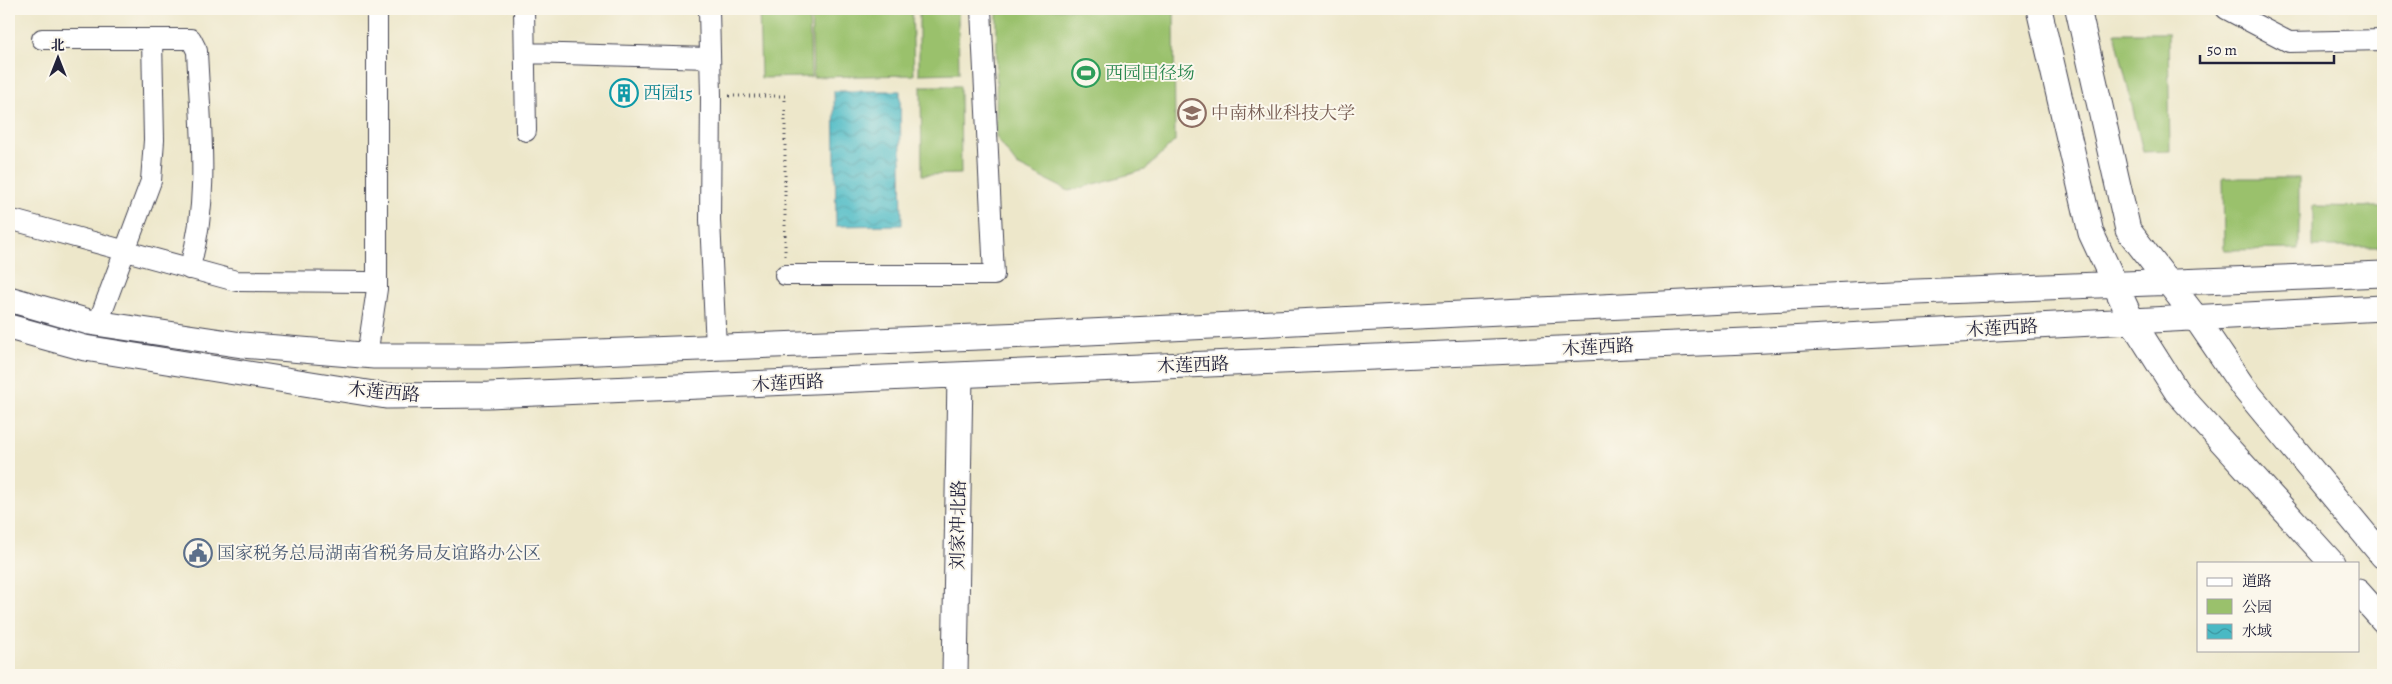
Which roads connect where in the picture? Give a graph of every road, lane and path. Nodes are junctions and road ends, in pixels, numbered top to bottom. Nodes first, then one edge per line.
1 (377, 9) edge
2 (524, 9) edge
3 (709, 9) edge
4 (981, 9) edge
5 (2039, 9) edge
6 (2078, 9) edge
7 (2226, 9) edge
8 (42, 38) dead end
9 (152, 39) junction
10 (2383, 40) edge
11 (525, 53) junction
12 (710, 58) junction
13 (711, 96) junction
14 (526, 130) dead end
15 (9, 220) edge
16 (125, 252) junction
17 (189, 269) junction
18 (2383, 274) edge
19 (785, 275) joint
20 (366, 282) dead end
21 (2168, 282) junction
22 (2115, 284) junction
23 (9, 299) edge
24 (2383, 308) edge
25 (2196, 318) junction
26 (2132, 321) junction
27 (98, 323) junction
28 (9, 327) edge
29 (716, 347) junction
30 (367, 356) junction
31 (955, 375) junction
32 (2383, 556) edge
33 (2331, 562) edge
34 (2360, 594) edge
35 (2383, 620) edge
36 (945, 675) edge
37 (955, 675) edge

1 - 30 street
2 - 11 street
3 - 12 street
4 - 19 street
5 - 22 main road
6 - 21 main road
7 - 10 street
8 - 9 street
9 - 16 street
9 - 17 street
11 - 12 street
11 - 14 street
12 - 13 street
13 - 19 path
13 - 29 street
15 - 16 street
16 - 17 street
16 - 27 street
17 - 20 street
18 - 21 main road, 木莲西路
21 - 22 main road, 木莲西路
21 - 25 main road
22 - 26 main road
22 - 29 main road, 木莲西路
23 - 27 main road, 木莲西路
24 - 25 main road, 木莲西路
25 - 26 main road, 木莲西路
25 - 32 main road
26 - 31 main road, 木莲西路
26 - 33 main road
27 - 30 main road, 木莲西路
28 - 31 main road, 木莲西路
29 - 30 main road, 木莲西路
31 - 36 main road, 刘家冲北路
31 - 37 main road, 刘家冲北路
34 - 35 main road

